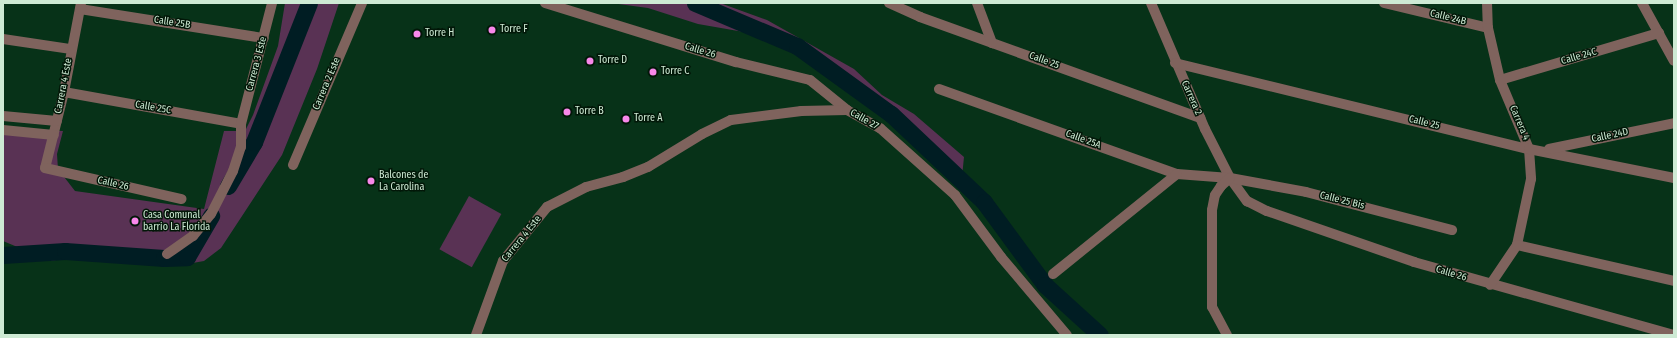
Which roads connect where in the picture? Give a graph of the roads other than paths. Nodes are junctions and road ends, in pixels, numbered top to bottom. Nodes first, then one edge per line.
1 (272, 3) edge
2 (362, 3) edge
3 (545, 3) edge
4 (888, 3) edge
5 (977, 3) edge
6 (1151, 3) edge
7 (1384, 3) edge
8 (1487, 3) edge
9 (1642, 3) edge
10 (80, 6) edge
11 (1488, 28) junction
12 (1658, 34) junction
13 (264, 38) junction
14 (3, 39) edge
15 (992, 43) junction
16 (71, 49) junction
17 (1674, 61) edge
18 (1175, 63) junction
19 (1500, 80) junction
20 (939, 89) dead end
21 (64, 92) junction
22 (847, 110) junction
23 (3, 116) edge
24 (1200, 118) junction
25 (57, 121) junction
26 (1674, 122) edge
27 (241, 124) junction
28 (3, 130) edge
29 (54, 135) junction
30 (1529, 149) junction
31 (1545, 150) junction
32 (293, 165) dead end
33 (45, 168) joint
34 (1177, 174) junction
35 (1230, 178) junction
36 (1674, 178) edge
37 (586, 186) joint
38 (1238, 190) joint
39 (182, 199) dead end
40 (1452, 230) dead end
41 (1517, 245) junction
42 (167, 254) dead end
43 (1053, 274) dead end
44 (1674, 281) edge
45 (1490, 285) junction
46 (476, 335) edge
47 (1067, 335) edge
48 (1227, 335) edge
49 (1674, 335) edge

1 - 13 street, Carrera 3 Este
2 - 32 street, Carrera 2 Este
3 - 22 street, Calle 26
4 - 15 street, Calle 25
5 - 15 street
6 - 18 street, Carrera 2
7 - 11 street, Calle 24B
8 - 11 street, Carrera 4
9 - 12 street
10 - 13 street, Calle 25B
10 - 16 street, Carrera 4 Este
11 - 19 street, Carrera 4
12 - 17 street
12 - 19 street, Calle 24C
13 - 27 street, Carrera 3 Este
14 - 16 street
15 - 24 street, Calle 25
16 - 21 street, Carrera 4 Este
18 - 24 street, Carrera 2
18 - 30 street, Calle 25
19 - 30 street, Carrera 4
20 - 34 street, Calle 25A
21 - 25 street, Carrera 4 Este
21 - 27 street, Calle 25C
22 - 37 street, Calle 27
22 - 47 street, Calle 27
23 - 25 street
24 - 35 street, Carrera 2
25 - 29 street, Carrera 4 Este
26 - 31 street, Calle 24D
27 - 42 street, Carrera 3 Este
28 - 29 street
29 - 33 street, Carrera 4 Este
30 - 31 street, Calle 25
30 - 41 street, Carrera 4
31 - 36 street, Calle 25
33 - 39 street, Calle 26
34 - 35 street, Calle 25A
34 - 43 street
35 - 38 street, Carrera 2
35 - 40 street, Calle 25 Bis
35 - 48 street
37 - 46 street, Carrera 4 Este
38 - 45 street, Calle 26
41 - 44 street
41 - 45 street, Carrera 4
45 - 49 street, Calle 26

